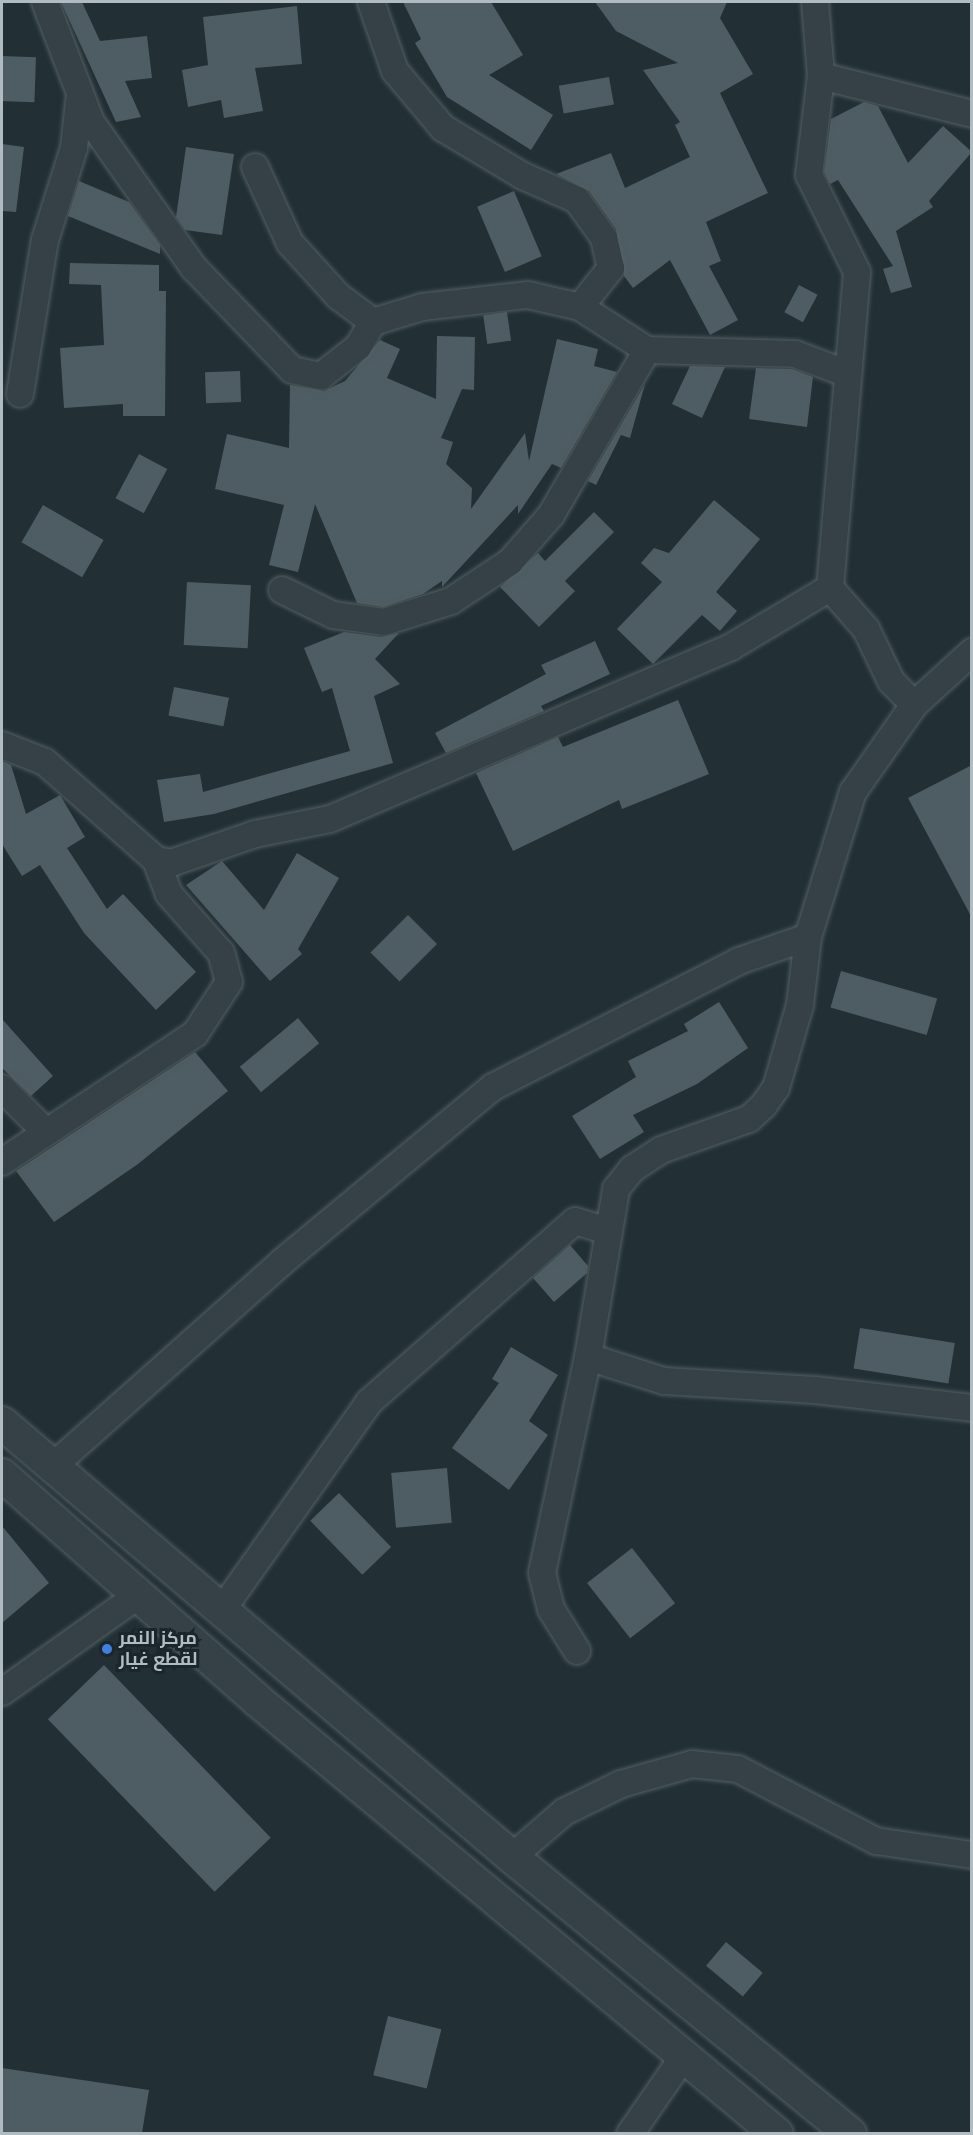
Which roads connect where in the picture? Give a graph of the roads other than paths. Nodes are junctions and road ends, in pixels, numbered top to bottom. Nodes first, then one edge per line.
1 (45, 2) edge
2 (371, 2) edge
3 (815, 2) edge
4 (821, 76) junction
5 (79, 101) junction
6 (972, 114) edge
7 (255, 167) dead end
8 (580, 307) junction
9 (374, 322) junction
10 (647, 351) junction
11 (848, 374) junction
12 (20, 394) dead end
13 (830, 588) junction
14 (282, 590) dead end
15 (972, 652) edge
16 (914, 705) junction
17 (2, 745) edge
18 (156, 860) junction
19 (808, 937) junction
20 (2, 1088) edge
21 (46, 1132) junction
22 (2, 1162) edge
23 (607, 1231) junction
24 (588, 1358) junction
25 (972, 1408) edge
26 (2, 1423) edge
27 (51, 1467) junction
28 (2, 1475) edge
29 (137, 1596) junction
30 (222, 1610) junction
31 (577, 1651) dead end
32 (287, 1664) junction
33 (2, 1692) edge
34 (257, 1700) junction
35 (972, 1855) edge
36 (512, 1857) junction
37 (684, 2056) junction
38 (630, 2133) edge
39 (777, 2133) edge
40 (850, 2133) edge

1 - 5 street
2 - 8 street
3 - 4 street
4 - 6 street
4 - 11 street
5 - 9 street
5 - 12 street
7 - 9 street
8 - 9 street
8 - 10 street
10 - 11 street
10 - 14 street
11 - 13 street
13 - 16 street
13 - 18 street
15 - 16 street
16 - 19 street
17 - 18 street
18 - 21 street
19 - 23 street
19 - 27 street
20 - 21 street
21 - 22 street
23 - 24 street
23 - 30 street
24 - 25 street
24 - 31 street
26 - 27 street
27 - 30 street
28 - 29 street
29 - 33 street
29 - 34 street
30 - 32 street
32 - 34 street
32 - 36 street
34 - 37 street
35 - 36 street
36 - 40 street
37 - 38 street
37 - 39 street

